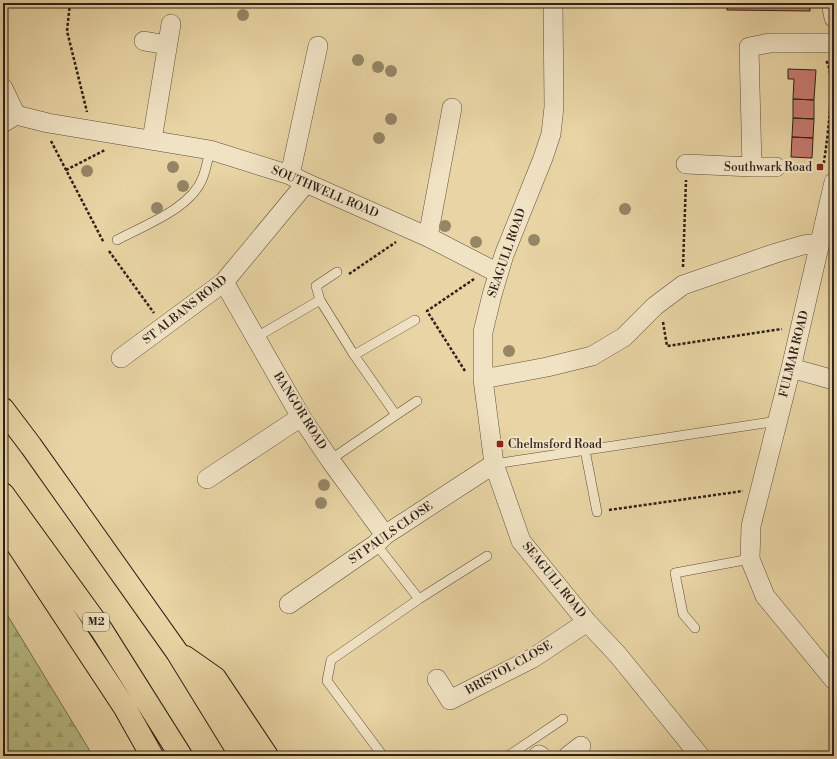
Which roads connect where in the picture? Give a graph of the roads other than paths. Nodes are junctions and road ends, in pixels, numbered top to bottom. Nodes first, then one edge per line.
1 (553, 3) edge
2 (831, 3) edge
3 (834, 18) edge
4 (171, 24) dead end
5 (144, 41) dead end
6 (834, 43) edge
7 (167, 45) junction
8 (318, 46) dead end
9 (3, 88) edge
10 (452, 108) dead end
11 (9, 119) edge
12 (152, 140) junction
13 (210, 150) junction
14 (686, 164) road end
15 (752, 167) junction
16 (776, 167) dead end
17 (828, 177) edge
18 (298, 179) junction
19 (420, 233) junction
20 (117, 240) dead end
21 (820, 243) junction
22 (494, 271) junction
23 (337, 272) dead end
24 (224, 282) junction
25 (320, 300) junction
26 (415, 320) dead end
27 (255, 338) junction
28 (354, 355) junction
29 (121, 358) dead end
30 (791, 368) junction
31 (483, 375) junction
32 (834, 380) edge
33 (417, 401) dead end
34 (3, 409) edge
35 (396, 415) junction
36 (301, 417) junction
37 (778, 421) junction
38 (585, 450) junction
39 (330, 460) junction
40 (494, 464) junction
41 (207, 479) dead end
42 (3, 494) edge
43 (597, 512) road end
44 (3, 524) edge
45 (381, 539) junction
46 (487, 556) dead end
47 (750, 559) junction
48 (419, 599) junction
49 (289, 604) dead end
50 (587, 622) junction
51 (695, 628) dead end
52 (177, 652) junction
53 (437, 679) dead end
54 (834, 680) edge
55 (563, 719) dead end
56 (152, 756) edge
57 (181, 756) edge
58 (241, 756) edge
59 (267, 756) edge
60 (383, 756) edge
61 (508, 756) edge
62 (538, 756) edge
63 (541, 756) edge
64 (700, 756) edge

1 - 22 street, SEAGULL ROAD
2 - 3 street
4 - 7 street
5 - 7 street
6 - 15 street
7 - 12 street
8 - 18 street
9 - 11 street
10 - 19 street
11 - 12 street, SOUTHWELL ROAD
12 - 13 street, SOUTHWELL ROAD
13 - 18 street, SOUTHWELL ROAD
13 - 20 lane
14 - 15 street
15 - 16 street
17 - 21 street, FULMAR ROAD
18 - 19 street, SOUTHWELL ROAD
18 - 24 street, ST ALBANS ROAD
19 - 22 street, SOUTHWELL ROAD
21 - 30 street, FULMAR ROAD
21 - 31 street
22 - 31 street, SEAGULL ROAD
23 - 25 lane
24 - 27 street, BANGOR ROAD
24 - 29 street, ST ALBANS ROAD
25 - 27 lane
25 - 28 lane
26 - 28 lane
27 - 36 street, BANGOR ROAD
28 - 35 lane
30 - 32 street
30 - 37 street, FULMAR ROAD
31 - 40 street, SEAGULL ROAD
33 - 35 lane
34 - 52 highway
35 - 39 lane
36 - 39 street, BANGOR ROAD
36 - 41 street
37 - 38 lane
37 - 47 street, FULMAR ROAD
38 - 40 lane
38 - 43 lane
39 - 45 street, BANGOR ROAD
40 - 45 street, ST PAULS CLOSE
40 - 50 street, SEAGULL ROAD
42 - 57 highway, M2
44 - 56 highway, M2
45 - 48 lane
45 - 49 street, ST PAULS CLOSE
46 - 48 lane
47 - 51 lane
47 - 54 street
48 - 60 lane
50 - 53 street, BRISTOL CLOSE
50 - 64 street, SEAGULL ROAD
52 - 58 highway
52 - 59 highway
55 - 61 lane
62 - 63 street

